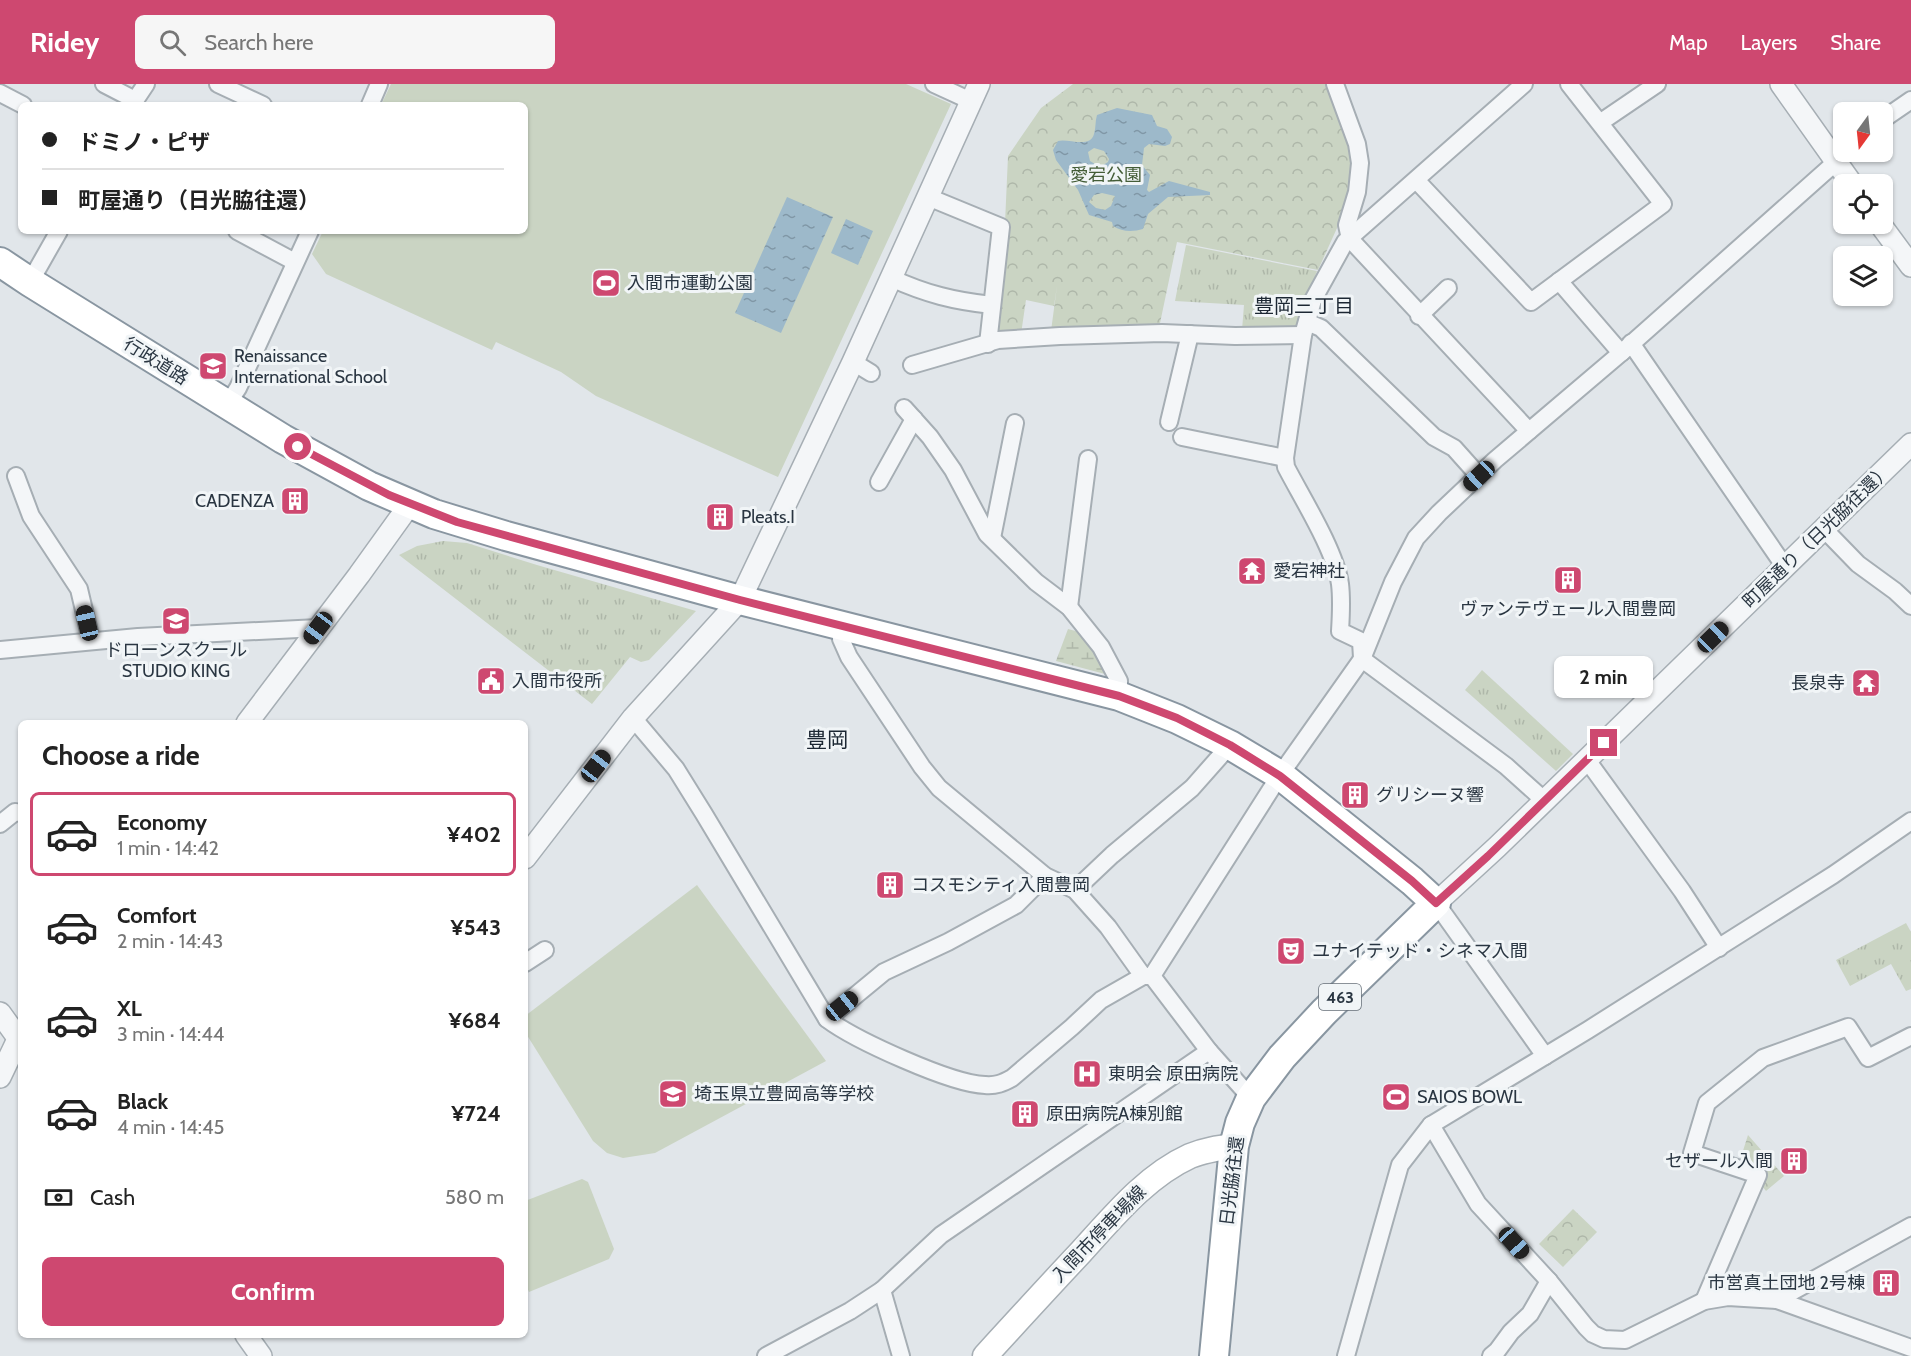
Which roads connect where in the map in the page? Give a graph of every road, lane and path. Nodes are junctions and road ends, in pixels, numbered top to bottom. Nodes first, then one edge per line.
1 (104, 84) edge
2 (146, 84) edge
3 (218, 84) edge
4 (380, 84) edge
5 (934, 84) edge
6 (1335, 84) edge
7 (1524, 84) edge
8 (1569, 84) edge
9 (1657, 84) edge
10 (1780, 84) edge
11 (0, 93) edge
12 (975, 93) edge
13 (1911, 100) edge
14 (18, 102) edge
15 (132, 102) edge
16 (135, 102) edge
17 (257, 102) edge
18 (371, 102) edge
19 (1893, 112) edge
20 (1601, 122) junction
21 (1833, 150) edge
22 (1833, 159) edge
23 (1417, 181) junction
24 (928, 197) junction
25 (56, 234) edge
26 (243, 234) edge
27 (309, 234) edge
28 (1887, 234) edge
29 (1350, 239) junction
30 (295, 262) junction
31 (1, 265) edge
32 (1911, 266) edge
33 (891, 278) junction
34 (1559, 281) junction
35 (30, 282) junction
36 (1448, 288) dead end
37 (992, 305) junction
38 (1419, 316) junction
39 (1305, 329) junction
40 (1190, 334) junction
41 (988, 344) junction
42 (1626, 348) junction
43 (853, 362) junction
44 (912, 365) dead end
45 (872, 373) dead end
46 (227, 405) junction
47 (1169, 422) dead end
48 (1015, 423) dead end
49 (1528, 431) junction
50 (1182, 437) dead end
51 (1911, 444) edge
52 (1285, 458) junction
53 (1088, 459) dead end
54 (16, 476) dead end
55 (1479, 476) junction
56 (879, 482) dead end
57 (410, 504) junction
58 (1824, 529) junction
59 (992, 538) junction
60 (1785, 567) junction
61 (740, 600) junction
62 (1069, 606) junction
63 (1911, 606) edge
64 (842, 625) junction
65 (318, 628) junction
66 (91, 640) junction
67 (0, 650) edge
68 (1362, 659) junction
69 (1119, 696) junction
70 (633, 718) junction
71 (249, 720) edge
72 (1230, 745) junction
73 (1587, 760) junction
74 (1280, 776) junction
75 (1545, 801) junction
76 (18, 812) edge
77 (1911, 821) edge
78 (0, 824) edge
79 (528, 854) edge
80 (1045, 876) junction
81 (1075, 890) junction
82 (1436, 903) junction
83 (528, 947) edge
84 (1719, 948) junction
85 (528, 961) edge
86 (1148, 976) junction
87 (0, 1013) edge
88 (827, 1019) junction
89 (18, 1035) edge
90 (1911, 1036) edge
91 (18, 1041) edge
92 (1209, 1051) junction
93 (1545, 1056) junction
94 (0, 1077) edge
95 (1251, 1098) junction
96 (1431, 1125) junction
97 (1234, 1146) junction
98 (1911, 1226) edge
99 (1549, 1281) junction
100 (882, 1290) junction
101 (1777, 1300) junction
102 (1704, 1301) junction
103 (248, 1338) edge
104 (1911, 1348) edge
105 (261, 1356) edge
106 (766, 1356) edge
107 (901, 1356) edge
108 (985, 1356) edge
109 (1214, 1356) edge
110 (1346, 1356) edge
111 (1491, 1356) edge

1 - 15 street
2 - 16 street
3 - 17 street
4 - 18 street
5 - 12 street
6 - 29 street
7 - 23 street
8 - 20 street
9 - 20 street
10 - 21 street
11 - 14 street
12 - 24 street
13 - 19 street
20 - 34 street
22 - 42 street
23 - 29 street
23 - 34 street
24 - 33 street
24 - 37 street
25 - 35 street
26 - 30 street
27 - 30 street
28 - 32 street
29 - 38 street
29 - 39 street
30 - 46 street
31 - 35 highway, 行政道路
33 - 37 street
33 - 43 street
34 - 42 street
35 - 46 highway, 行政道路
36 - 38 street
37 - 41 street
38 - 49 street
39 - 40 street
39 - 52 street
39 - 55 street
40 - 41 street
40 - 47 street
41 - 44 street
42 - 49 street
42 - 60 street
43 - 45 street
43 - 61 street
46 - 57 highway, 行政道路
48 - 59 street
49 - 55 street
50 - 52 street
51 - 58 street, 町屋通り（日光脇往還）
52 - 68 street
53 - 62 street
54 - 66 street
55 - 68 street
56 - 59 street
57 - 61 highway, 行政道路
57 - 65 street
58 - 60 street, 町屋通り（日光脇往還）
58 - 63 street
59 - 62 street
60 - 73 street, 町屋通り（日光脇往還）
61 - 64 highway, 行政道路
61 - 70 street
62 - 69 street
64 - 69 highway, 行政道路
64 - 80 street
65 - 66 street
65 - 71 street
66 - 67 street
68 - 74 street
68 - 75 street
69 - 72 highway, 行政道路
70 - 79 street
70 - 88 street
72 - 74 highway, 行政道路
72 - 81 street
73 - 75 street, 町屋通り（日光脇往還）
73 - 84 street
74 - 82 highway, 行政道路
74 - 86 street
75 - 82 street, 町屋通り（日光脇往還）
76 - 78 street
77 - 84 street
80 - 81 street
80 - 88 street
81 - 86 street
82 - 93 street
82 - 95 highway, 日光脇往還 / 463
83 - 85 street
84 - 93 street
86 - 88 street
86 - 92 street
87 - 89 street
90 - 102 street
91 - 94 street
92 - 95 street
92 - 100 street
93 - 96 street
95 - 97 highway, 日光脇往還 / 463
96 - 99 street
96 - 110 street
97 - 108 main road, 入間市停車場線
97 - 109 highway, 日光脇往還 / 463
98 - 101 street
99 - 102 street
99 - 111 street
100 - 106 street
100 - 107 street
101 - 102 street
101 - 104 street
103 - 105 street

